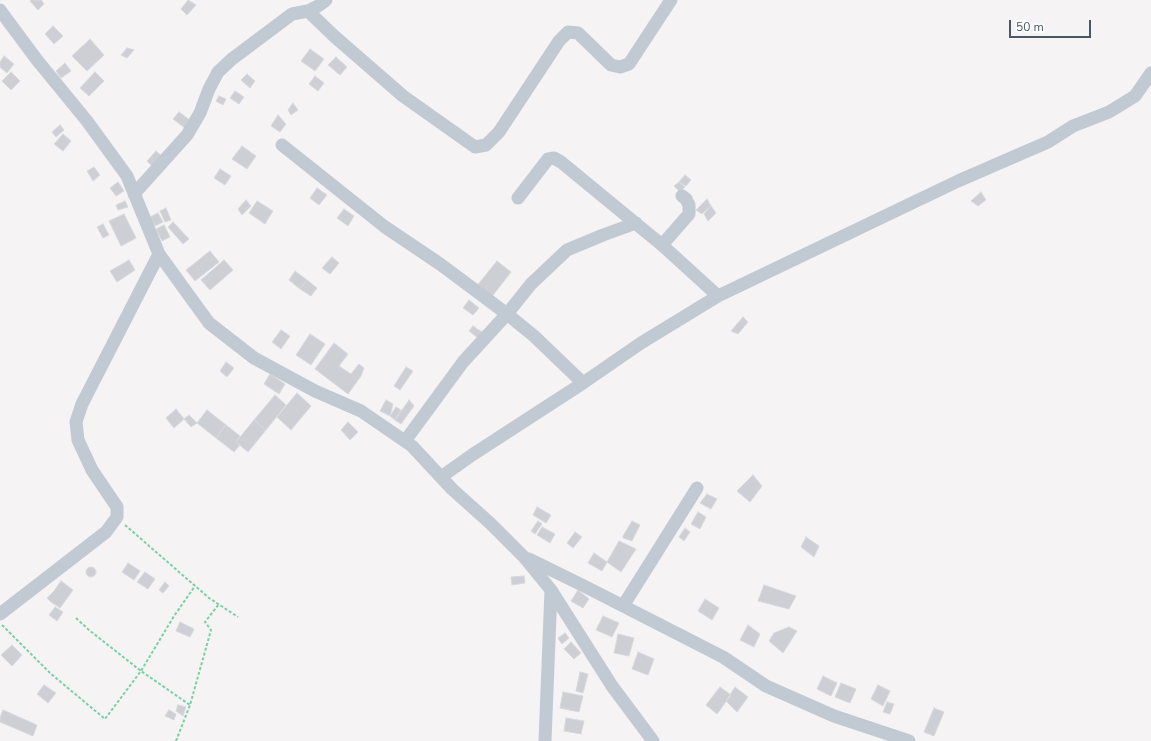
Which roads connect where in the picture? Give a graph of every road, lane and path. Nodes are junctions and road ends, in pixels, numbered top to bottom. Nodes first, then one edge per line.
1 (326, 0) edge
2 (671, 0) edge
3 (0, 10) edge
4 (308, 11) junction
5 (1151, 72) edge
6 (282, 145) dead end
7 (134, 194) junction
8 (682, 196) dead end
9 (518, 198) dead end
10 (636, 223) junction
11 (662, 245) junction
12 (159, 254) junction
13 (718, 296) junction
14 (507, 314) junction
15 (583, 383) junction
16 (405, 441) junction
17 (441, 477) junction
18 (697, 488) dead end
19 (117, 517) junction
20 (524, 557) junction
21 (195, 586) junction
22 (551, 590) junction
23 (218, 604) junction
24 (623, 606) junction
25 (0, 614) edge
26 (238, 617) dead end
27 (76, 618) dead end
28 (0, 623) edge
29 (141, 671) junction
30 (190, 705) junction
31 (176, 741) edge
32 (545, 741) edge
33 (653, 741) edge
34 (908, 741) edge

1 - 4 street
2 - 4 street
3 - 7 street
4 - 7 street
5 - 13 street
6 - 14 street
7 - 12 street
8 - 11 street
9 - 10 street
10 - 11 street
10 - 14 street
11 - 13 street
12 - 16 street
12 - 19 street
13 - 15 street
14 - 15 street
14 - 16 street
15 - 17 street
16 - 17 street
17 - 20 street
18 - 24 street
19 - 21 path
19 - 25 street
20 - 22 street
20 - 24 street
21 - 23 path
21 - 29 path
22 - 32 street
22 - 33 street
23 - 26 path
23 - 30 path
24 - 34 street
27 - 29 path
28 - 29 path
29 - 30 path
30 - 31 path

